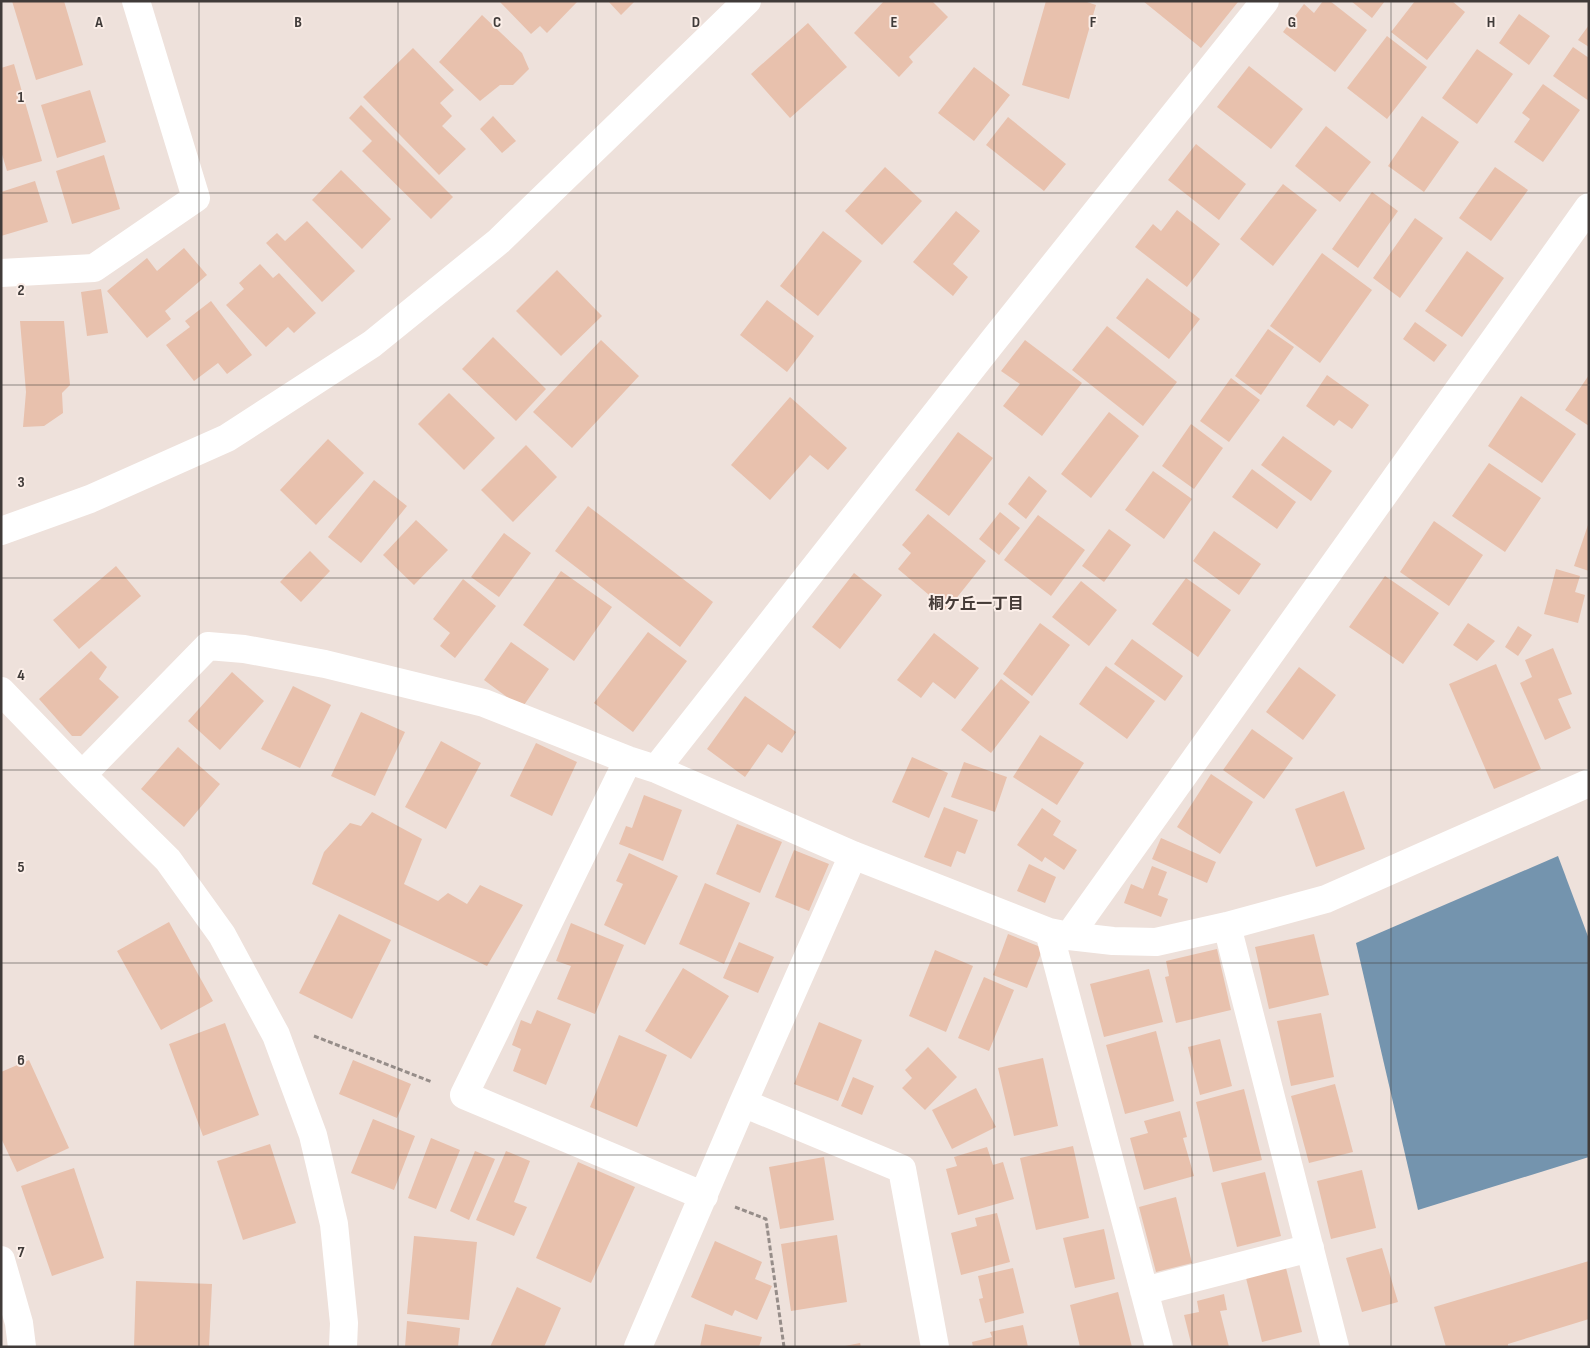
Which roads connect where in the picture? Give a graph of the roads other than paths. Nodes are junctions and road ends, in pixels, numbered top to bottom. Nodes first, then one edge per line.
1 (136, 1) edge
2 (746, 1) edge
3 (1265, 1) edge
4 (1589, 207) edge
5 (1, 273) edge
6 (1, 531) edge
7 (1, 691) edge
8 (628, 760) junction
9 (656, 768) junction
10 (82, 775) junction
11 (1588, 785) edge
12 (853, 854) junction
13 (1227, 926) junction
14 (1059, 934) junction
15 (743, 1103) junction
16 (704, 1196) junction
17 (1310, 1248) junction
18 (1, 1260) edge
19 (1144, 1291) junction
20 (22, 1347) edge
21 (343, 1347) edge
22 (638, 1347) edge
23 (935, 1347) edge
24 (1159, 1347) edge
25 (1335, 1347) edge

1 - 5 street
2 - 6 street
3 - 9 street
4 - 14 street
7 - 10 street
8 - 9 street
8 - 10 street
8 - 16 street
9 - 12 street
10 - 21 street
11 - 13 street
12 - 14 street
12 - 15 street
13 - 14 street
13 - 17 street
14 - 19 street
15 - 16 street
15 - 23 street
16 - 22 street
17 - 19 street
17 - 25 street
18 - 20 street
19 - 24 street

